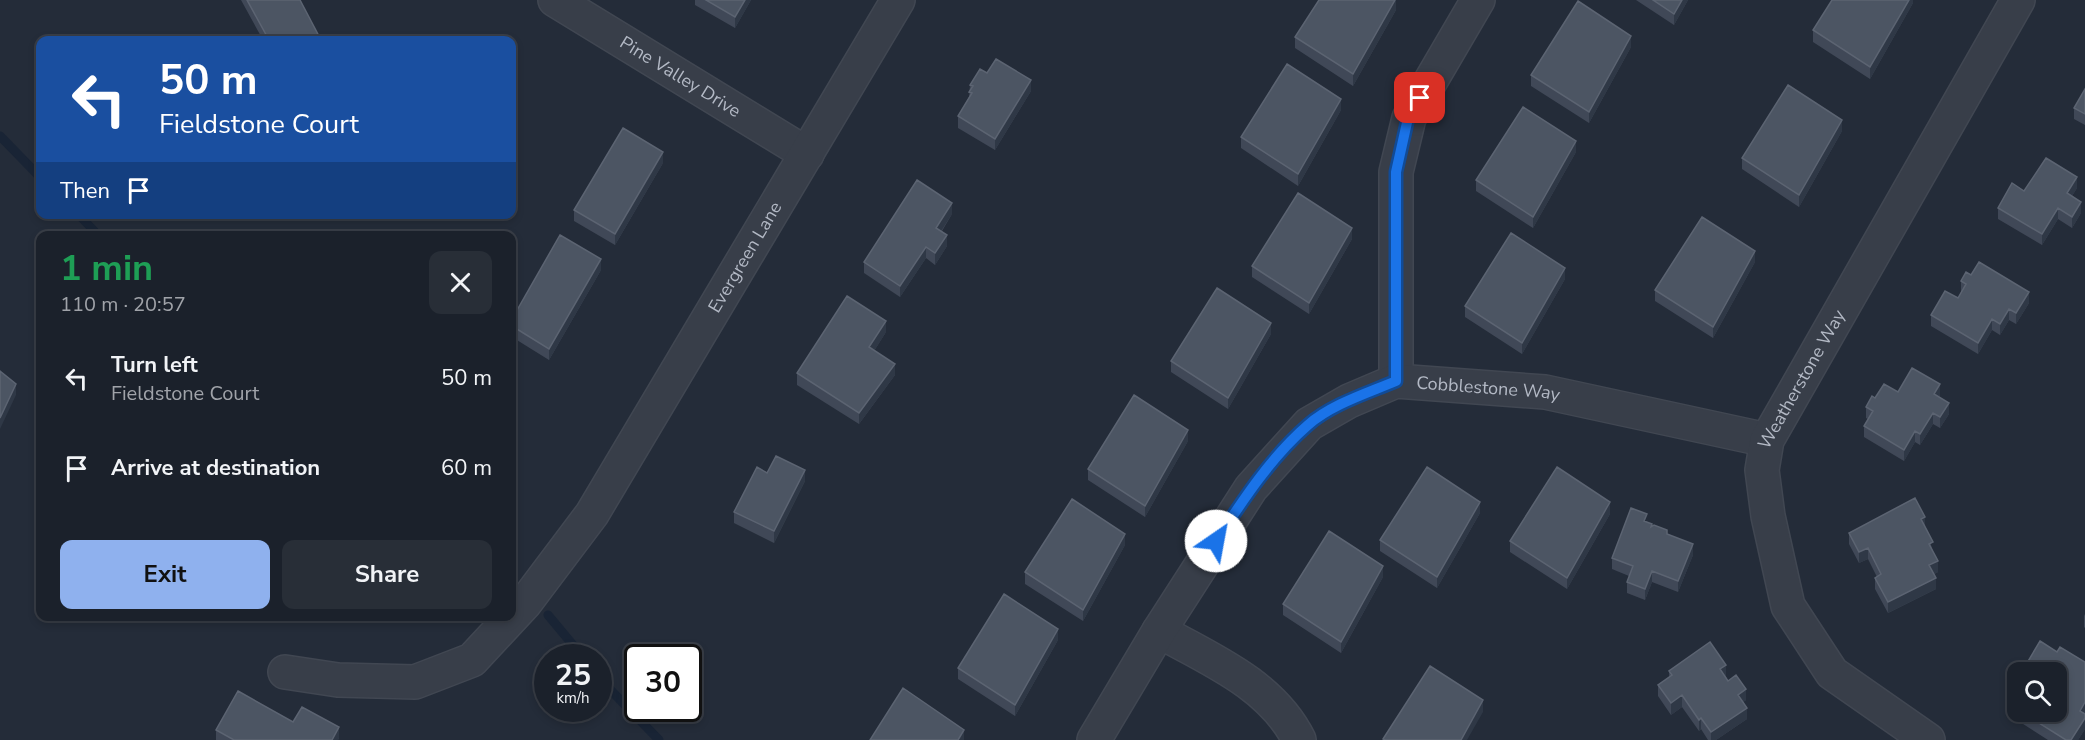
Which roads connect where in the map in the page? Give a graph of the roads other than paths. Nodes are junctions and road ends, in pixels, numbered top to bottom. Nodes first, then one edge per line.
1 (555, 0) edge
2 (898, 0) edge
3 (1478, 0) edge
4 (2018, 0) edge
5 (807, 154) junction
6 (1396, 381) junction
7 (1767, 440) junction
8 (516, 613) edge
9 (508, 621) edge
10 (1159, 631) junction
11 (285, 672) dead end
12 (1094, 740) edge
13 (1299, 740) edge
14 (1928, 740) edge

1 - 5 street, Pine Valley Drive
2 - 5 street, Evergreen Lane
3 - 6 street
4 - 7 street, Weatherstone Way
5 - 8 street, Evergreen Lane
6 - 7 street, Cobblestone Way
6 - 10 street, Cobblestone Way
7 - 14 street, Weatherstone Way
9 - 11 street, Evergreen Lane
10 - 12 street, Cobblestone Way
10 - 13 street

